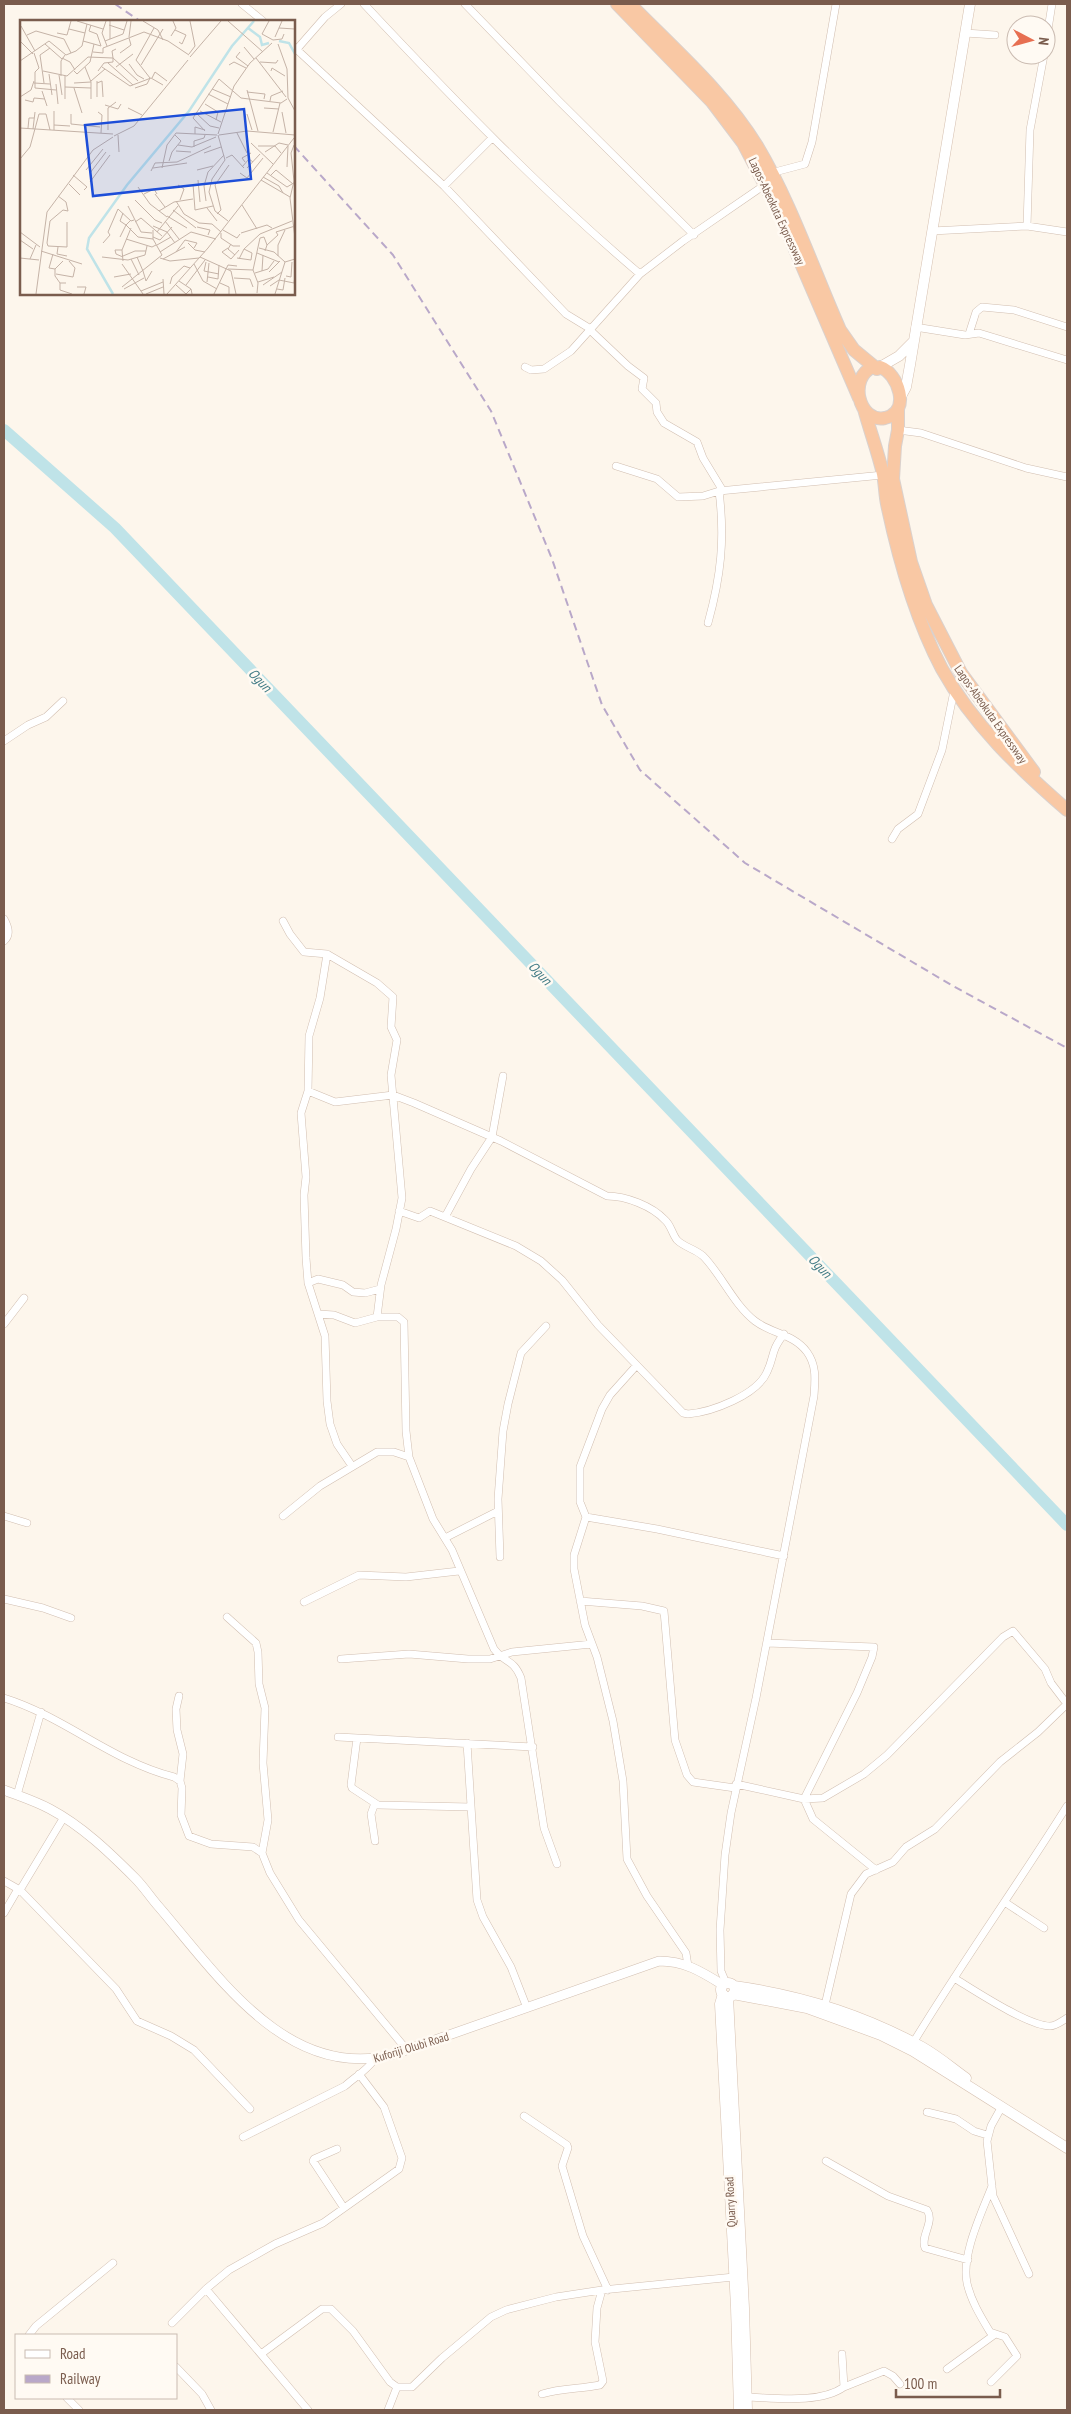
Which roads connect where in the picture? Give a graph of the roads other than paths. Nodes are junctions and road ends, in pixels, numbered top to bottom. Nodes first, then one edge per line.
1 (242, 4) edge
2 (341, 4) edge
3 (364, 4) edge
4 (465, 4) edge
5 (617, 4) edge
6 (630, 4) edge
7 (836, 4) edge
8 (970, 4) edge
9 (262, 20) edge
10 (965, 33) junction
11 (995, 35) dead end
12 (295, 48) edge
13 (1042, 65) edge
14 (492, 138) junction
15 (768, 179) junction
16 (444, 186) junction
17 (1027, 226) junction
18 (932, 231) junction
19 (1067, 232) edge
20 (694, 235) junction
21 (640, 274) junction
22 (915, 327) junction
23 (1067, 327) edge
24 (590, 329) junction
25 (969, 334) junction
26 (913, 342) junction
27 (1067, 360) edge
28 (525, 367) dead end
29 (878, 368) junction
30 (899, 403) junction
31 (862, 404) junction
32 (898, 430) junction
33 (616, 466) dead end
34 (884, 475) junction
35 (1067, 477) edge
36 (721, 491) junction
37 (708, 622) dead end
38 (955, 688) junction
39 (63, 701) dead end
40 (4, 742) edge
41 (1067, 802) edge
42 (1067, 810) edge
43 (892, 839) dead end
44 (4, 919) edge
45 (283, 921) dead end
46 (4, 941) edge
47 (327, 954) junction
48 (503, 1076) dead end
49 (308, 1091) junction
50 (393, 1096) junction
51 (492, 1137) junction
52 (399, 1211) junction
53 (445, 1217) junction
54 (308, 1283) junction
55 (380, 1289) junction
56 (24, 1298) dead end
57 (319, 1314) junction
58 (378, 1317) junction
59 (4, 1324) edge
60 (546, 1326) dead end
61 (784, 1334) junction
62 (636, 1366) junction
63 (409, 1457) junction
64 (352, 1466) junction
65 (498, 1511) junction
66 (4, 1516) edge
67 (283, 1516) dead end
68 (586, 1517) junction
69 (27, 1523) dead end
70 (445, 1538) junction
71 (784, 1556) junction
72 (500, 1557) dead end
73 (459, 1571) junction
74 (4, 1599) edge
75 (580, 1601) junction
76 (304, 1602) dead end
77 (71, 1618) dead end
78 (228, 1618) dead end
79 (767, 1643) junction
80 (592, 1644) junction
81 (499, 1656) junction
82 (342, 1659) dead end
83 (179, 1696) dead end
84 (4, 1698) edge
85 (1067, 1704) edge
86 (41, 1712) junction
87 (338, 1737) dead end
88 (357, 1738) junction
89 (467, 1743) junction
90 (533, 1747) junction
91 (180, 1782) junction
92 (736, 1786) junction
93 (4, 1790) edge
94 (17, 1795) junction
95 (804, 1799) junction
96 (375, 1803) junction
97 (1067, 1806) edge
98 (471, 1807) junction
99 (64, 1817) junction
100 (375, 1841) dead end
101 (262, 1852) junction
102 (557, 1864) dead end
103 (876, 1870) junction
104 (4, 1881) edge
105 (19, 1890) junction
106 (1006, 1903) junction
107 (4, 1913) edge
108 (1044, 1928) dead end
109 (688, 1966) junction
110 (954, 1978) junction
111 (728, 1990) junction
112 (825, 2005) junction
113 (527, 2008) junction
114 (1067, 2018) edge
115 (913, 2043) junction
116 (407, 2050) junction
117 (374, 2060) junction
118 (359, 2074) junction
119 (1001, 2108) junction
120 (250, 2110) dead end
121 (927, 2112) dead end
122 (524, 2116) dead end
123 (988, 2135) junction
124 (243, 2137) dead end
125 (1067, 2140) edge
126 (1067, 2148) edge
127 (337, 2149) dead end
128 (826, 2162) dead end
129 (992, 2186) junction
130 (344, 2208) junction
131 (968, 2260) junction
132 (113, 2263) dead end
133 (1029, 2274) dead end
134 (734, 2276) junction
135 (206, 2289) junction
136 (605, 2290) junction
137 (172, 2323) dead end
138 (30, 2334) edge
139 (994, 2335) junction
140 (261, 2354) junction
141 (842, 2354) dead end
142 (178, 2369) edge
143 (947, 2369) dead end
144 (991, 2382) dead end
145 (900, 2384) dead end
146 (397, 2387) junction
147 (844, 2387) junction
148 (542, 2394) dead end
149 (747, 2397) junction
150 (211, 2410) edge
151 (308, 2410) edge
152 (388, 2410) edge
153 (738, 2410) edge
154 (747, 2410) edge

1 - 9 street
2 - 12 street
3 - 14 street
4 - 20 street
5 - 15 highway, Lagos-Abeokuta Expressway
6 - 15 highway, Lagos-Abeokuta Expressway
7 - 15 street
8 - 10 main road
10 - 11 street
10 - 18 main road
12 - 16 street
13 - 17 street
14 - 16 street
14 - 21 street
15 - 20 street
15 - 29 highway, Lagos-Abeokuta Expressway
15 - 31 highway, Lagos-Abeokuta Expressway
16 - 24 street
17 - 18 street
17 - 19 street
18 - 22 main road
20 - 21 street
21 - 24 street
22 - 25 street
22 - 26 main road
23 - 25 street
24 - 28 street
24 - 36 street
25 - 27 street
26 - 29 main road
26 - 30 main road
29 - 30 highway
29 - 31 highway
30 - 31 highway
30 - 32 highway, Lagos-Abeokuta Expressway
31 - 34 highway, Lagos-Abeokuta Expressway
32 - 35 street
32 - 41 highway, Lagos-Abeokuta Expressway
33 - 36 street
34 - 36 street
34 - 38 highway, Lagos-Abeokuta Expressway
36 - 37 street
38 - 42 highway, Lagos-Abeokuta Expressway
38 - 43 street
39 - 40 street
44 - 46 street
45 - 47 street
47 - 49 street
47 - 50 street
48 - 51 street
49 - 50 street
49 - 54 street
50 - 51 street
50 - 52 street
51 - 53 street
51 - 61 street
52 - 53 street
52 - 55 street
53 - 62 street
54 - 55 street
54 - 57 street
55 - 58 street
56 - 59 street
57 - 58 street
57 - 64 street
58 - 63 street
60 - 65 street
61 - 62 street
61 - 71 street
62 - 68 street
63 - 64 street
63 - 70 street
64 - 67 street
65 - 70 street
65 - 72 street
66 - 69 street
68 - 71 street
68 - 75 street
70 - 73 street
71 - 79 street
73 - 76 street
73 - 81 street
74 - 77 street
75 - 80 street
75 - 92 street
78 - 101 street
79 - 92 street
79 - 95 street
80 - 81 street
80 - 109 street
81 - 82 street
81 - 90 street
83 - 91 street
84 - 86 street
85 - 95 street
85 - 103 street
86 - 91 street
86 - 94 street
87 - 88 street
88 - 89 street
88 - 96 street
89 - 90 street
89 - 98 street
90 - 102 street
91 - 101 street
92 - 95 street
92 - 111 street
93 - 94 street, Kuforiji Olubi Road
94 - 99 street, Kuforiji Olubi Road
95 - 103 street
96 - 98 street
96 - 100 street
97 - 106 street
98 - 113 street
99 - 105 street
99 - 117 street, Kuforiji Olubi Road
101 - 116 street
103 - 112 street
104 - 105 street
105 - 107 street
105 - 120 street
106 - 108 street
106 - 110 street
109 - 111 street, Kuforiji Olubi Road
109 - 113 street, Kuforiji Olubi Road
110 - 114 street
110 - 115 street
111 - 112 main road
111 - 119 main road
111 - 134 main road, Quarry Road
111 - 149 main road, Quarry Road
112 - 115 main road
113 - 116 street, Kuforiji Olubi Road
115 - 125 main road
116 - 117 street, Kuforiji Olubi Road
117 - 118 street
118 - 124 street
118 - 130 street
119 - 123 street
119 - 126 main road
121 - 123 street
122 - 136 street
123 - 129 street
127 - 130 street
128 - 131 street
129 - 131 street
129 - 133 street
130 - 135 street
131 - 139 street
132 - 138 street
134 - 136 street
134 - 153 main road, Quarry Road
135 - 137 street
135 - 140 street
136 - 146 street
136 - 148 street
139 - 143 street
139 - 144 street
140 - 146 street
140 - 151 street
141 - 147 street
142 - 150 street
145 - 147 street
146 - 152 street
147 - 149 street
149 - 154 main road, Quarry Road

